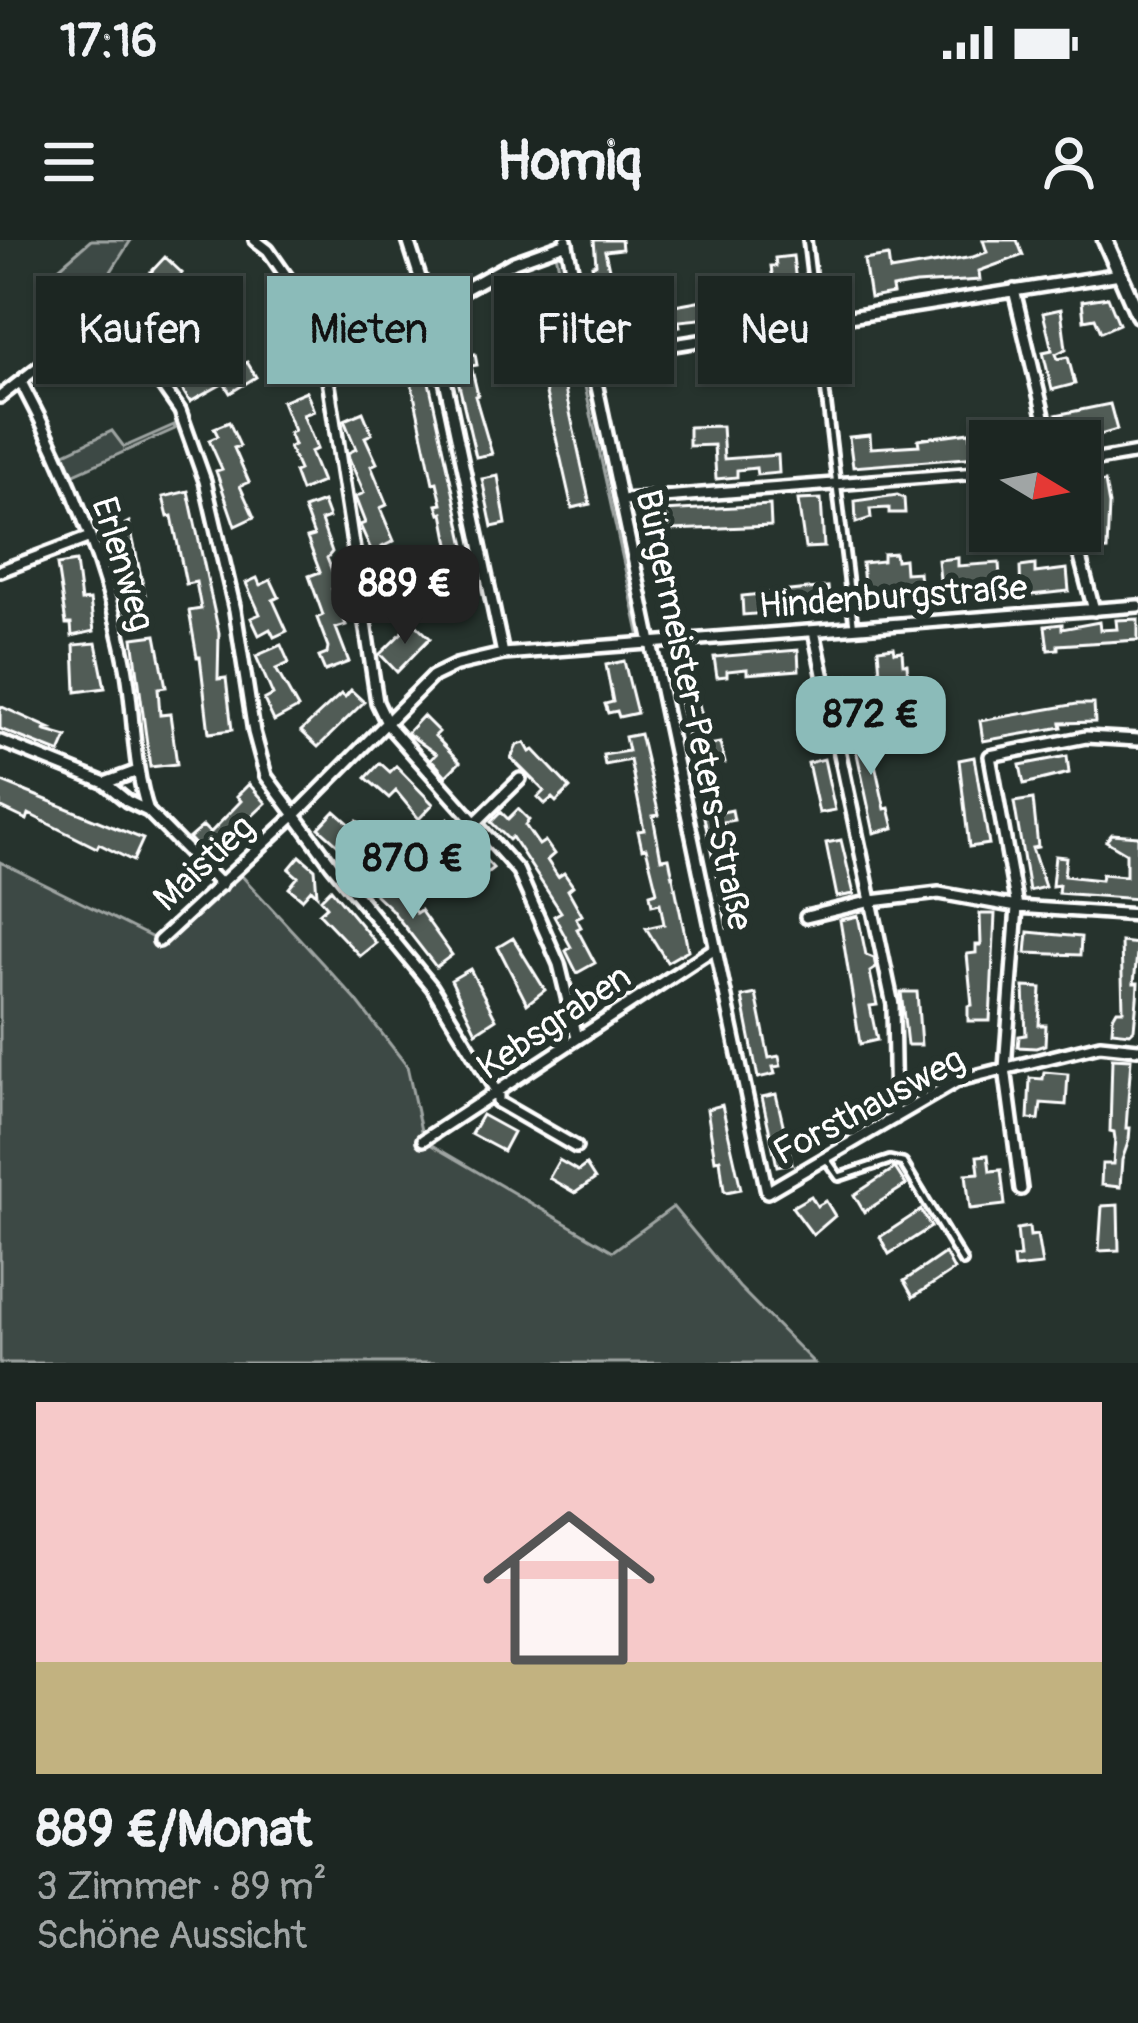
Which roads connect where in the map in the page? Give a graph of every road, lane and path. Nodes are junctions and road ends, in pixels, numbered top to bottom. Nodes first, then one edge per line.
1 (255, 240) edge
2 (408, 240) edge
3 (807, 240) edge
4 (1105, 240) edge
5 (566, 242) edge
6 (267, 245) edge
7 (1120, 274) junction
8 (287, 276) edge
9 (419, 276) edge
10 (574, 276) edge
11 (811, 276) edge
12 (470, 287) edge
13 (1014, 290) junction
14 (1136, 305) edge
15 (852, 316) edge
16 (21, 382) junction
17 (329, 384) edge
18 (446, 384) edge
19 (598, 384) edge
20 (825, 384) edge
21 (0, 397) edge
22 (1045, 420) edge
23 (1138, 453) edge
24 (1101, 459) edge
25 (969, 474) edge
26 (837, 483) junction
27 (624, 500) junction
28 (90, 537) junction
29 (1079, 552) edge
30 (0, 571) edge
31 (1138, 606) edge
32 (1094, 610) junction
33 (854, 628) junction
34 (814, 631) junction
35 (652, 642) junction
36 (503, 654) junction
37 (388, 725) junction
38 (1138, 740) edge
39 (0, 741) edge
40 (135, 772) junction
41 (520, 779) dead end
42 (105, 784) junction
43 (148, 811) junction
44 (294, 816) junction
45 (476, 822) junction
46 (221, 885) junction
47 (872, 901) junction
48 (1017, 907) junction
49 (1138, 915) edge
50 (806, 916) dead end
51 (159, 941) dead end
52 (716, 948) junction
53 (577, 1038) junction
54 (1138, 1048) edge
55 (1005, 1068) junction
56 (498, 1094) junction
57 (895, 1118) junction
58 (423, 1140) dead end
59 (576, 1147) dead end
60 (826, 1158) junction
61 (1021, 1189) dead end
62 (767, 1192) joint
63 (963, 1262) dead end

1 - 6 street
2 - 9 street
3 - 11 lane
4 - 7 street
5 - 10 street, Bürgermeister-Peters-Straße
5 - 12 street
6 - 8 street
7 - 13 street
7 - 14 street
13 - 15 street
13 - 22 street
16 - 21 street
16 - 28 street, Erlenweg
16 - 44 street
17 - 37 street
18 - 36 street
19 - 27 street, Bürgermeister-Peters-Straße
20 - 26 lane
23 - 24 street
25 - 26 street
26 - 27 street
26 - 33 lane
27 - 35 street, Bürgermeister-Peters-Straße
28 - 30 street
28 - 40 street, Erlenweg
29 - 32 street
31 - 32 street, Hindenburgstraße
32 - 33 street, Hindenburgstraße
33 - 34 street, Hindenburgstraße
34 - 35 street, Hindenburgstraße
34 - 47 street
35 - 36 street, Maistieg
35 - 52 street, Bürgermeister-Peters-Straße
36 - 37 street, Maistieg
37 - 44 street, Maistieg
37 - 45 street
38 - 48 street
39 - 42 street
40 - 42 street
40 - 43 street, Erlenweg
41 - 45 street
42 - 43 street
43 - 46 street
44 - 46 street, Maistieg
44 - 56 street
45 - 53 street
46 - 51 street, Maistieg
47 - 48 street
47 - 50 street
47 - 57 street
48 - 49 street
48 - 55 street
52 - 53 street, Kebsgraben
52 - 62 street, Bürgermeister-Peters-Straße
53 - 56 street, Kebsgraben
54 - 55 street, Forsthausweg
55 - 57 street, Forsthausweg
55 - 61 street
56 - 58 street, Kebsgraben
56 - 59 street
57 - 60 street, Forsthausweg
60 - 62 street, Forsthausweg
60 - 63 lane

